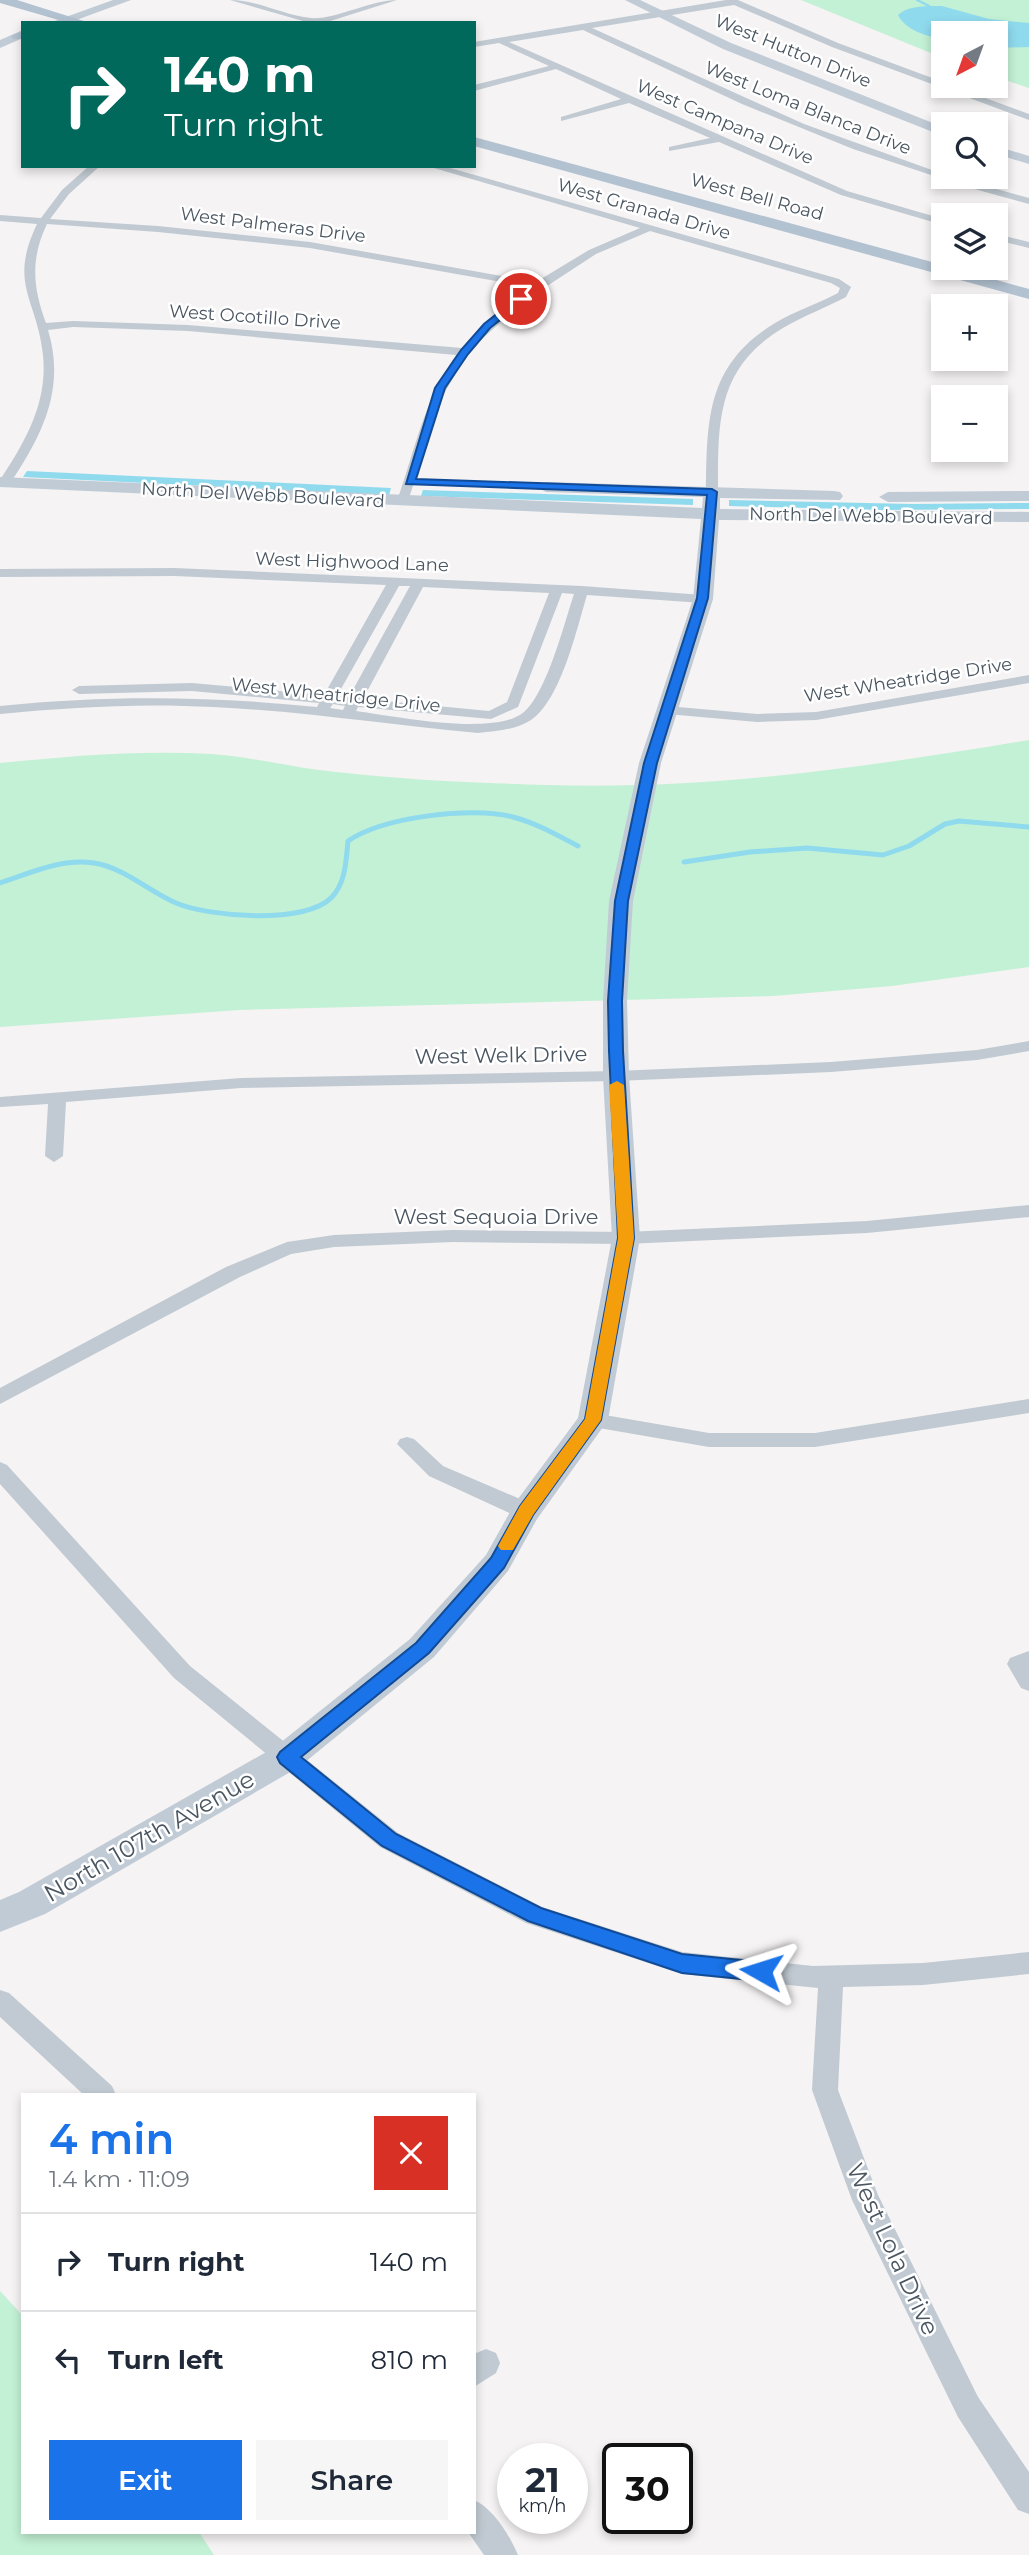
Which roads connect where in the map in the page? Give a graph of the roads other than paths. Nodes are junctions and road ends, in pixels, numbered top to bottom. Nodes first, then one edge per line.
1 (4, 0) edge
2 (125, 0) edge
3 (234, 0) edge
4 (393, 0) edge
5 (631, 0) edge
6 (732, 1) edge
7 (0, 8) edge
8 (660, 15) junction
9 (59, 21) edge
10 (313, 21) edge
11 (320, 21) edge
12 (582, 26) junction
13 (21, 35) edge
14 (499, 40) junction
15 (0, 44) edge
16 (476, 45) edge
17 (558, 66) junction
18 (476, 87) edge
19 (630, 100) junction
20 (1029, 117) edge
21 (564, 119) dead end
22 (931, 126) edge
23 (476, 132) edge
24 (719, 139) junction
25 (476, 142) edge
26 (673, 149) dead end
27 (1008, 154) edge
28 (1029, 160) edge
29 (92, 168) edge
30 (439, 168) edge
31 (1029, 201) edge
32 (0, 218) edge
33 (931, 218) edge
34 (42, 220) junction
35 (649, 228) junction
36 (1008, 240) edge
37 (1029, 245) edge
38 (931, 255) edge
39 (1008, 275) edge
40 (1029, 281) edge
41 (538, 286) junction
42 (846, 287) joint
43 (1029, 294) edge
44 (43, 327) junction
45 (464, 352) junction
46 (8, 464) edge
47 (38, 465) dead end
48 (127, 470) dead end
49 (289, 477) dead end
50 (2, 482) edge
51 (403, 482) junction
52 (433, 483) dead end
53 (522, 486) dead end
54 (846, 496) dead end
55 (1029, 496) edge
56 (872, 497) dead end
57 (403, 502) junction
58 (711, 503) junction
59 (1029, 517) edge
60 (0, 573) edge
61 (395, 581) junction
62 (419, 582) junction
63 (557, 589) junction
64 (582, 590) junction
65 (703, 598) junction
66 (1029, 679) edge
67 (0, 698) edge
68 (329, 700) junction
69 (354, 703) junction
70 (0, 710) edge
71 (667, 710) junction
72 (320, 713) junction
73 (346, 717) junction
74 (1029, 1046) edge
75 (616, 1076) junction
76 (57, 1098) junction
77 (0, 1102) edge
78 (54, 1156) dead end
79 (1029, 1211) edge
80 (626, 1238) junction
81 (0, 1397) edge
82 (1029, 1406) edge
83 (593, 1420) junction
84 (407, 1444) dead end
85 (0, 1470) edge
86 (526, 1511) junction
87 (287, 1757) junction
88 (0, 1916) edge
89 (1029, 1963) edge
90 (831, 1977) junction
91 (0, 2001) edge
92 (101, 2093) edge
93 (1029, 2499) edge
94 (476, 2518) edge
95 (503, 2555) edge

1 - 9 main road
2 - 9 street
3 - 10 street
4 - 11 street
5 - 8 street, West Hutton Drive
6 - 8 street
6 - 20 street
7 - 9 main road
8 - 12 street
8 - 22 street, West Hutton Drive
12 - 14 street
12 - 31 street, West Loma Blanca Drive
13 - 15 street
14 - 16 street
14 - 17 street, West Campana Drive
17 - 18 street
17 - 19 street, West Campana Drive
19 - 21 street
19 - 24 street, West Campana Drive
23 - 38 main road, West Bell Road
24 - 26 street
24 - 33 street, West Campana Drive
25 - 43 main road, West Bell Road
27 - 28 street
29 - 34 street
30 - 35 street, West Granada Drive
32 - 34 street, West Palmeras Drive
34 - 41 street, West Palmeras Drive
34 - 44 street
35 - 41 street
35 - 42 street, West Granada Drive
36 - 37 street
39 - 40 main road
41 - 45 street
42 - 58 street, North 107th Avenue
44 - 45 street, West Ocotillo Drive
44 - 46 street
45 - 51 street
46 - 47 street
46 - 50 street
48 - 49 street, North Del Webb Boulevard
50 - 57 street, North Del Webb Boulevard
51 - 52 street, North Del Webb Boulevard
51 - 57 street
53 - 58 street, North Del Webb Boulevard
54 - 58 street, North Del Webb Boulevard
55 - 56 street, North Del Webb Boulevard
57 - 58 street, North Del Webb Boulevard
58 - 59 street, North Del Webb Boulevard
58 - 65 street, North 107th Avenue
60 - 61 street, West Highwood Lane
61 - 62 street, West Highwood Lane
61 - 68 street
62 - 63 street, West Highwood Lane
62 - 69 street
63 - 64 street, West Highwood Lane
63 - 69 street, West Wheatridge Drive
64 - 65 street, West Highwood Lane
64 - 73 street, West Wheatridge Drive
65 - 71 street, North 107th Avenue
66 - 71 street, West Wheatridge Drive
67 - 68 street, West Wheatridge Drive
68 - 69 street, West Wheatridge Drive
68 - 72 street
69 - 73 street
70 - 72 street, West Wheatridge Drive
71 - 75 street, North 107th Avenue
72 - 73 street, West Wheatridge Drive
74 - 75 street, West Welk Drive
75 - 76 street, West Welk Drive
75 - 80 street, North 107th Avenue
76 - 77 street, West Welk Drive
76 - 78 street
79 - 80 street, West Sequoia Drive
80 - 81 street, West Sequoia Drive
80 - 83 street, North 107th Avenue
82 - 83 street
83 - 86 street, North 107th Avenue
84 - 86 street
85 - 87 street
86 - 87 street, North 107th Avenue
87 - 88 street, North 107th Avenue
87 - 90 street
89 - 90 street
90 - 93 street, West Lola Drive
91 - 92 street
94 - 95 street

